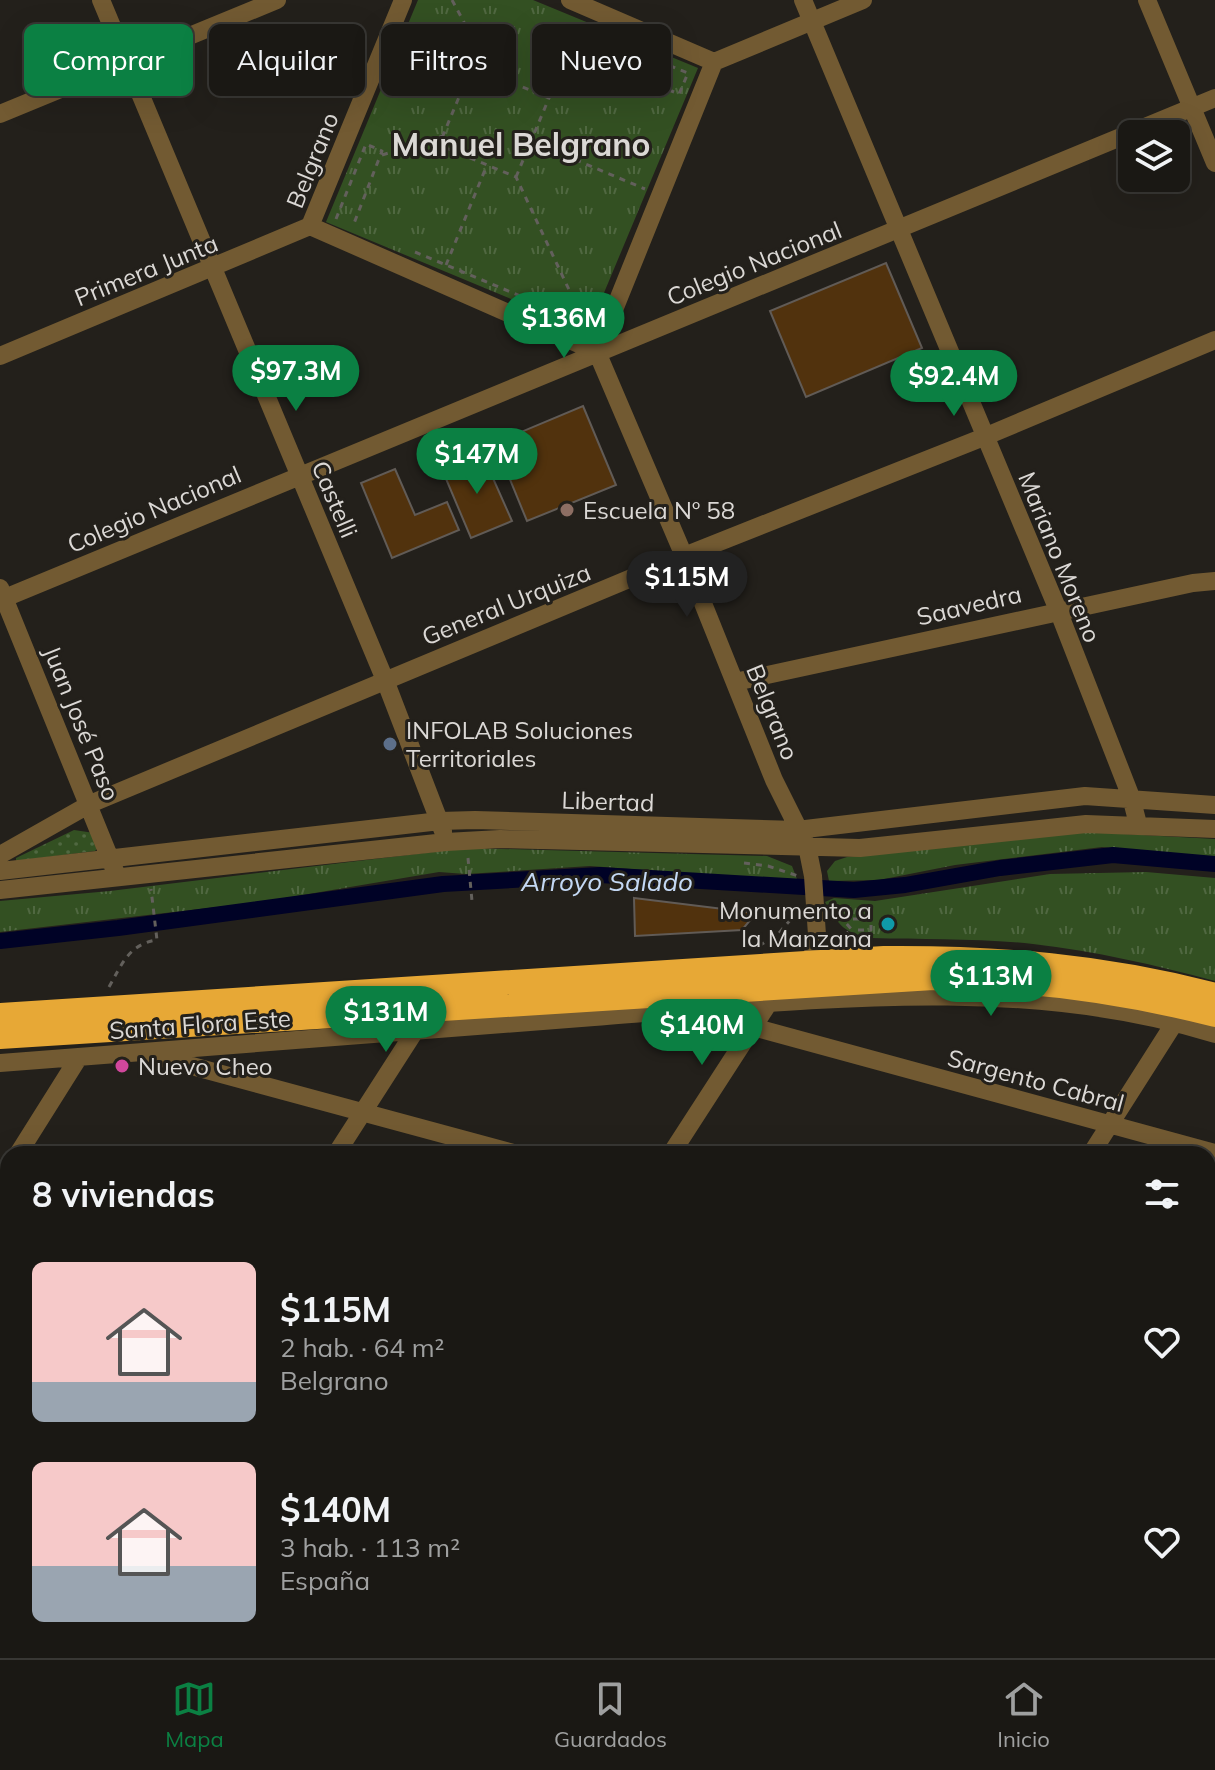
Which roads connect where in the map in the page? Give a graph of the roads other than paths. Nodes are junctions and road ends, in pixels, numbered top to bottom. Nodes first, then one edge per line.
1 (101, 0) edge
2 (277, 0) edge
3 (403, 0) edge
4 (570, 0) edge
5 (803, 0) edge
6 (863, 0) edge
7 (1147, 0) edge
8 (811, 22) junction
9 (111, 24) edge
10 (193, 34) edge
11 (714, 62) junction
12 (44, 96) edge
13 (140, 96) edge
14 (1215, 98) edge
15 (1192, 108) junction
16 (0, 114) edge
17 (1215, 163) edge
18 (310, 226) junction
19 (899, 230) junction
20 (213, 269) junction
21 (1215, 340) edge
22 (597, 352) junction
23 (0, 356) edge
24 (984, 437) junction
25 (299, 475) junction
26 (684, 556) junction
27 (1215, 581) edge
28 (1, 595) edge
29 (1058, 610) junction
30 (385, 680) junction
31 (735, 682) junction
32 (1131, 797) junction
33 (90, 804) junction
34 (1215, 805) edge
35 (440, 821) junction
36 (1138, 824) junction
37 (1215, 829) edge
38 (802, 838) junction
39 (446, 842) junction
40 (0, 855) edge
41 (114, 868) junction
42 (0, 871) edge
43 (0, 890) edge
44 (811, 962) junction
45 (788, 986) junction
46 (1215, 995) edge
47 (768, 1004) junction
48 (0, 1015) edge
49 (1215, 1015) edge
50 (1175, 1022) junction
51 (753, 1027) junction
52 (415, 1031) junction
53 (1215, 1034) edge
54 (0, 1037) edge
55 (141, 1052) junction
56 (79, 1057) junction
57 (0, 1063) edge
58 (362, 1113) junction
59 (1110, 1125) junction
60 (23, 1146) edge
61 (341, 1146) edge
62 (487, 1146) edge
63 (676, 1146) edge
64 (1096, 1146) edge
65 (1189, 1146) edge

1 - 9 street, Castelli
2 - 10 street
3 - 18 street, Belgrano
4 - 11 street
5 - 8 street, Mariano Moreno
6 - 8 street
7 - 15 street
8 - 11 street
8 - 19 street, Mariano Moreno
11 - 22 street
12 - 16 street
13 - 20 street, Castelli
14 - 15 street, Colegio Nacional
15 - 17 street
15 - 19 street, Colegio Nacional
18 - 20 street, Primera Junta
18 - 22 street, Belgrano
19 - 22 street, Colegio Nacional
19 - 24 street, Mariano Moreno
20 - 23 street, Primera Junta
20 - 25 street, Castelli
21 - 24 street, General Urquiza
22 - 25 street, Colegio Nacional
22 - 26 street, Belgrano
24 - 26 street, General Urquiza
24 - 29 street, Mariano Moreno
25 - 28 street, Colegio Nacional
25 - 30 street, Castelli
26 - 30 street, General Urquiza
26 - 31 street, Belgrano
27 - 29 street, Saavedra
28 - 33 street, Juan José Paso
29 - 31 street, Saavedra
29 - 32 street, Mariano Moreno
30 - 33 street, General Urquiza
30 - 35 street, Castelli
31 - 38 street, Belgrano
32 - 34 street, Libertad
32 - 36 street, Mariano Moreno
32 - 38 street, Libertad
33 - 40 street, General Urquiza
33 - 41 street, Juan José Paso
35 - 38 street, Libertad
35 - 39 street, Castelli
35 - 41 street, Libertad
36 - 37 street, Libertad
36 - 38 street, Libertad
38 - 39 street, Libertad
38 - 44 street, Belgrano
39 - 41 street, Libertad
41 - 42 street, Libertad
41 - 43 street, Libertad
44 - 45 street
44 - 46 highway
44 - 48 highway
45 - 47 street
45 - 49 highway
45 - 54 highway
47 - 50 street, Santa Flora Este
47 - 51 street
47 - 52 street, Santa Flora Este
50 - 53 street, Santa Flora Este
50 - 59 street
51 - 59 street, Sargento Cabral
51 - 63 street
52 - 55 street, Santa Flora Este
52 - 58 street
55 - 56 street, Santa Flora Este
55 - 58 street
56 - 57 street, Santa Flora Este
56 - 60 street
58 - 61 street
58 - 62 street
59 - 64 street
59 - 65 street, Sargento Cabral

